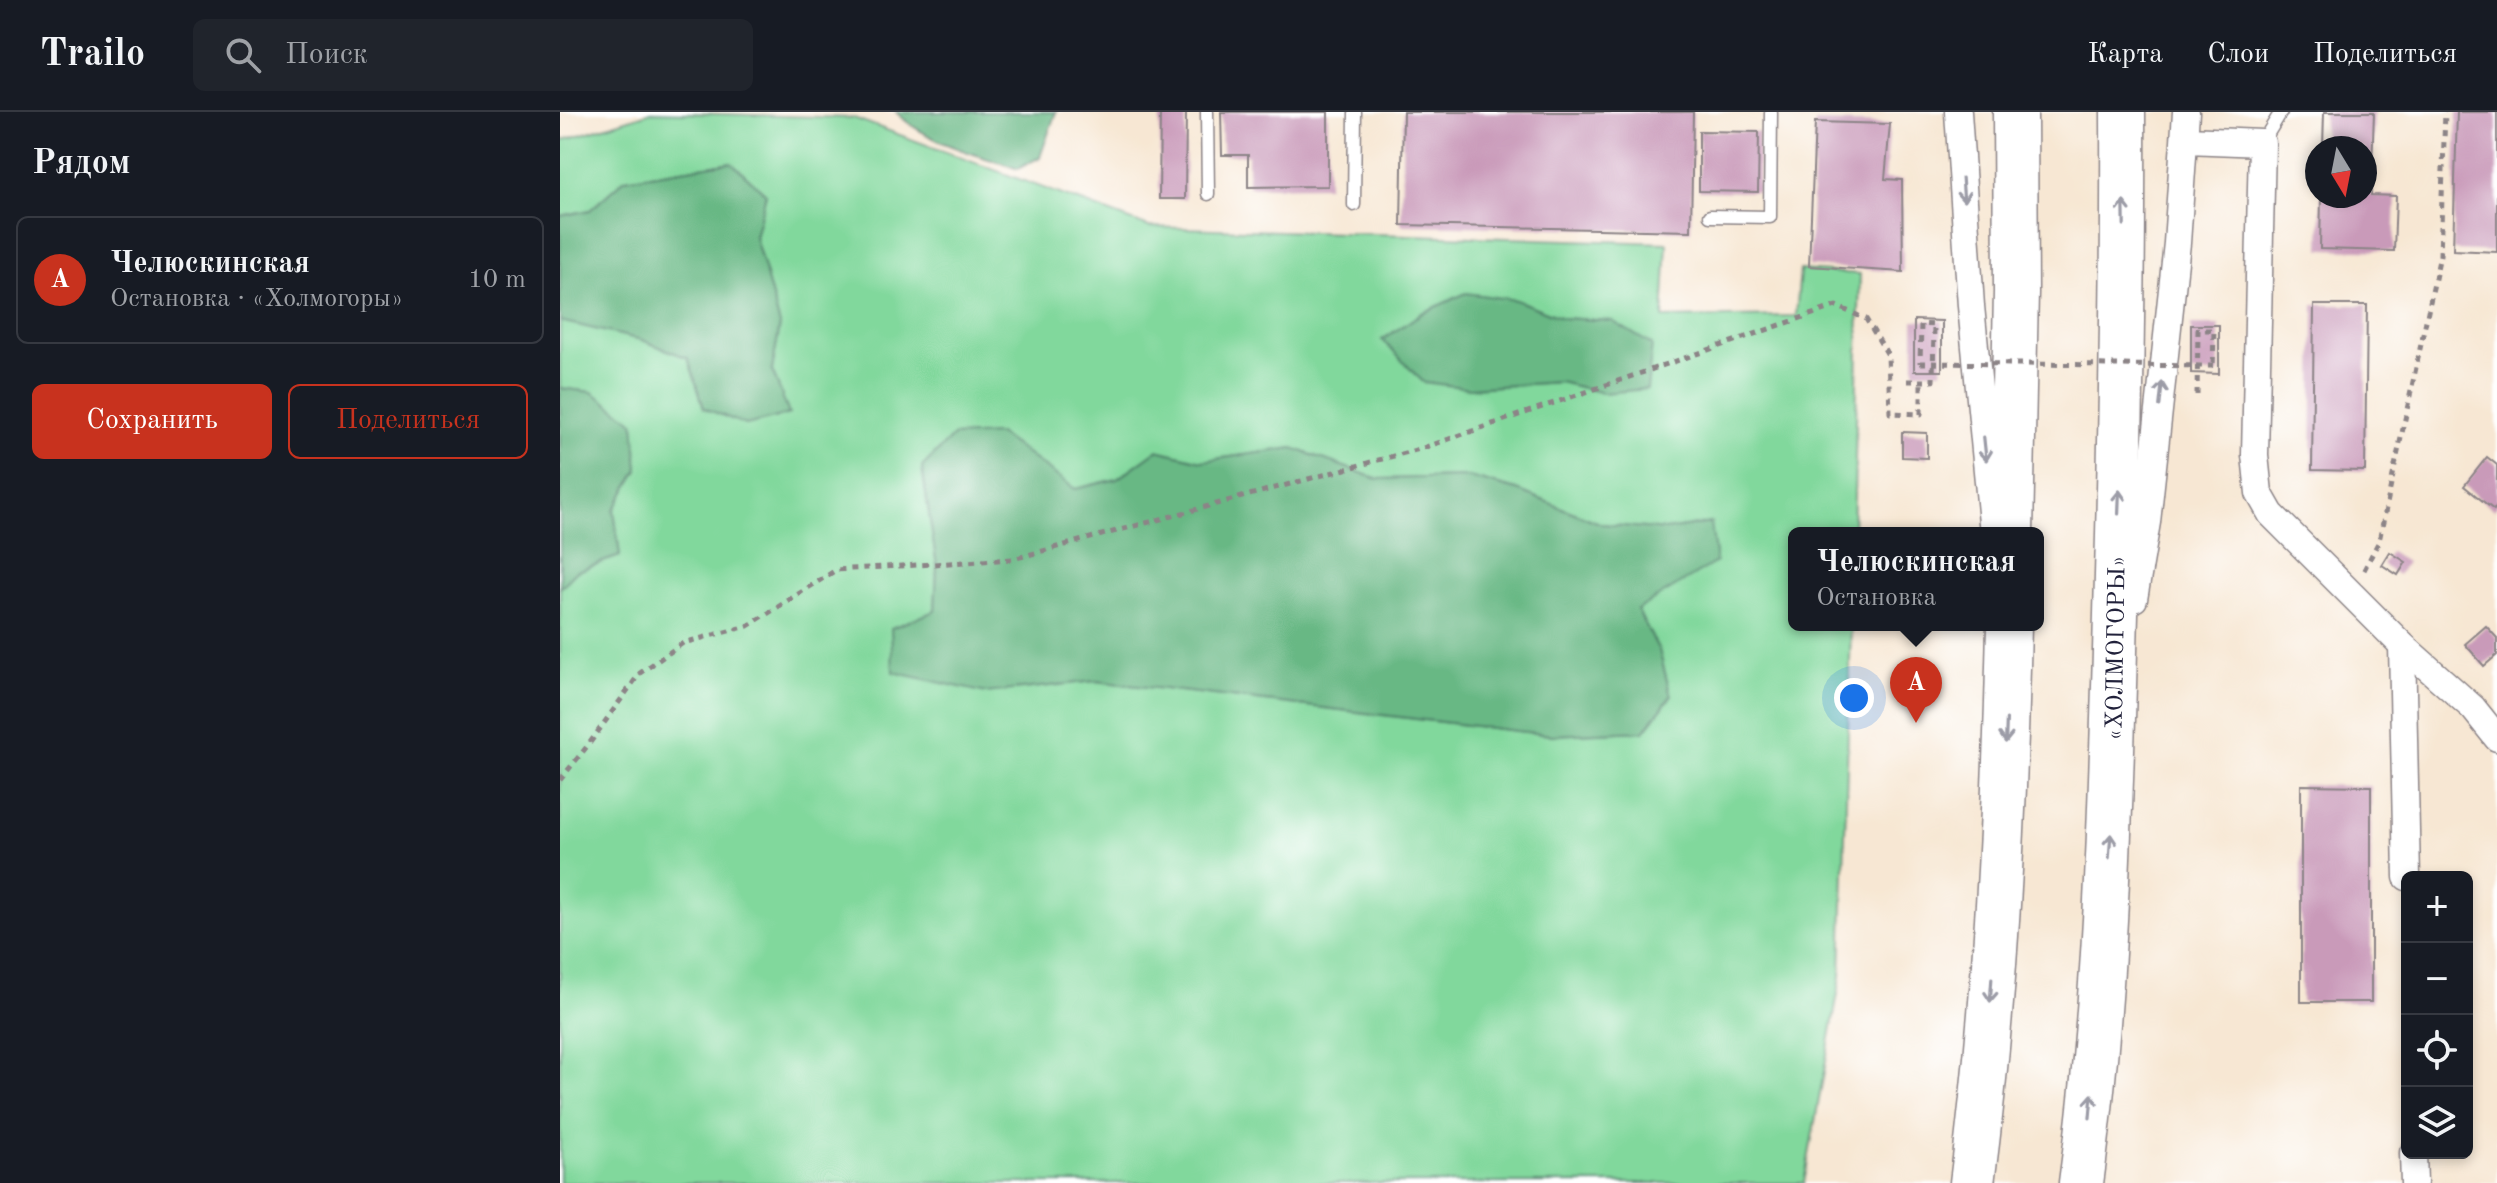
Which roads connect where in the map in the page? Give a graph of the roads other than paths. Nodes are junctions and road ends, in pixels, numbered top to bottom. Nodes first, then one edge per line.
1 (1207, 112) edge
2 (1355, 112) edge
3 (1771, 112) edge
4 (1958, 112) edge
5 (2015, 112) edge
6 (2123, 112) edge
7 (2186, 112) edge
8 (2281, 112) edge
9 (2186, 140) junction
10 (2262, 143) junction
11 (1208, 194) dead end
12 (1354, 205) dead end
13 (1710, 216) dead end
14 (1992, 527) edge
15 (2011, 527) edge
16 (2003, 631) edge
17 (2009, 631) edge
18 (2402, 645) junction
19 (2008, 686) junction
20 (2113, 721) junction
21 (2497, 738) edge
22 (2407, 871) edge
23 (2413, 1159) edge
24 (1972, 1183) edge
25 (2081, 1183) edge
26 (2414, 1183) edge

1 - 11 lane
2 - 12 lane
3 - 13 lane
4 -> 14 street
5 - 15 highway
20 -> 6 highway, «ХОЛМОГОРЫ»
7 - 9 street
8 - 10 lane
9 - 10 street
20 -> 9 street
10 - 18 street
16 - 19 street
17 - 19 highway
18 - 21 street
18 - 22 street
19 -> 24 highway
25 -> 20 highway, «ХОЛМОГОРЫ»
23 - 26 street

